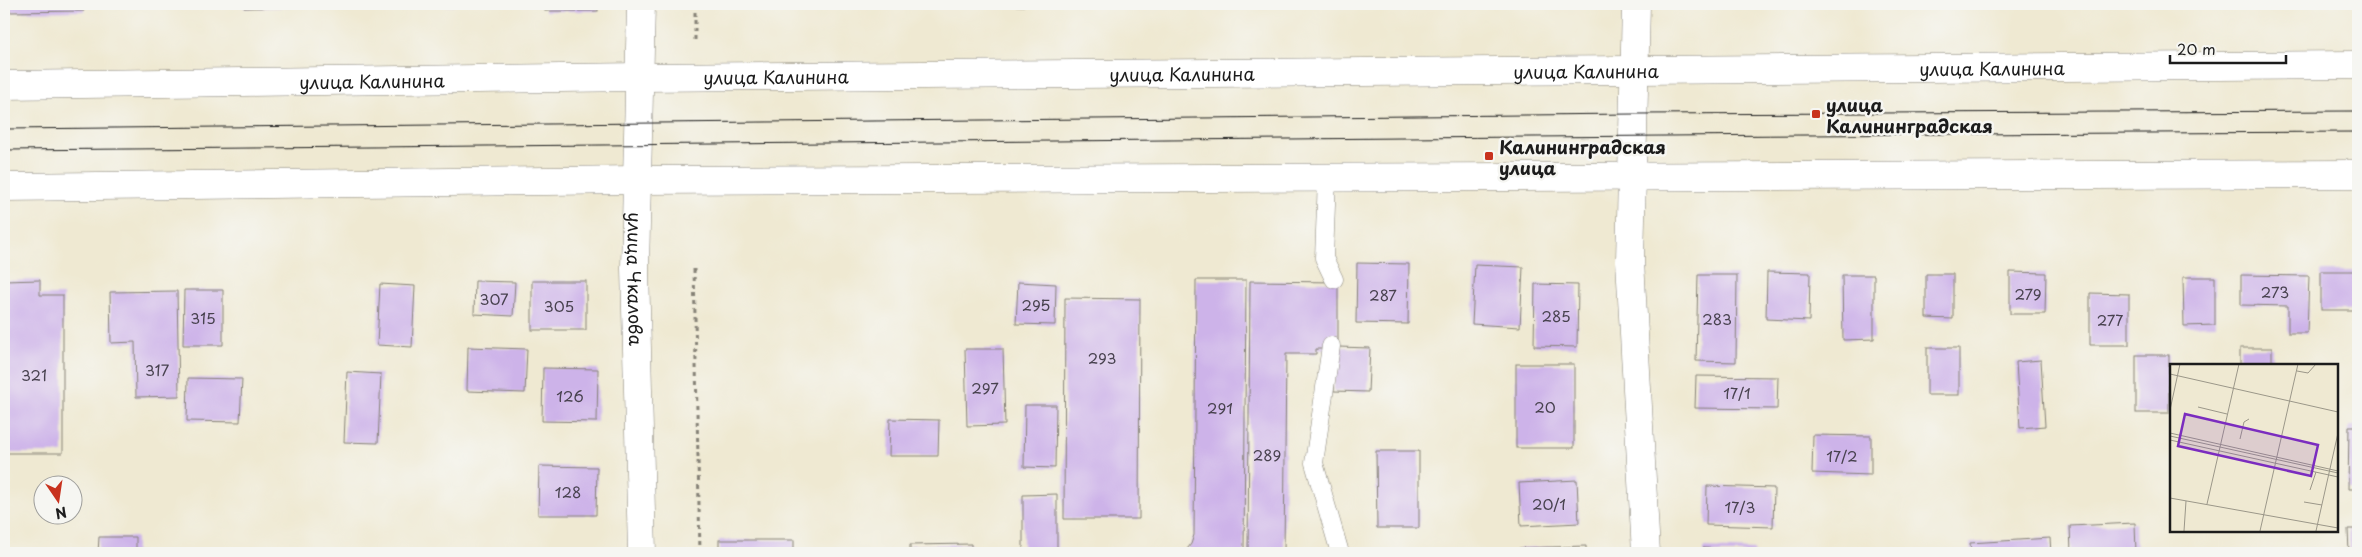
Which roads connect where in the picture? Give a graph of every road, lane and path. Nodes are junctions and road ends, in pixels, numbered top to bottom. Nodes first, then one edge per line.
1 (641, 4) edge
2 (695, 4) edge
3 (1636, 4) edge
4 (695, 47) dead end
5 (2358, 65) edge
6 (1635, 70) junction
7 (640, 77) junction
8 (4, 85) edge
9 (2358, 174) edge
10 (1632, 176) junction
11 (1327, 178) junction
12 (637, 180) junction
13 (4, 187) edge
14 (694, 269) dead end
15 (1334, 279) dead end
16 (1332, 346) dead end
17 (642, 553) edge
18 (700, 553) edge
19 (1340, 553) edge
20 (1646, 553) edge

1 - 7 street, улица Чкалова
2 - 4 path
3 - 6 street
5 - 6 street, улица Калинина
6 - 7 street, улица Калинина
6 - 10 street
7 - 8 street, улица Калинина
7 - 12 street, улица Чкалова
9 - 10 street
10 - 11 street
10 - 20 street
11 - 12 street
11 - 15 lane
12 - 13 street
12 - 17 street, улица Чкалова
14 - 18 path
16 - 19 lane

